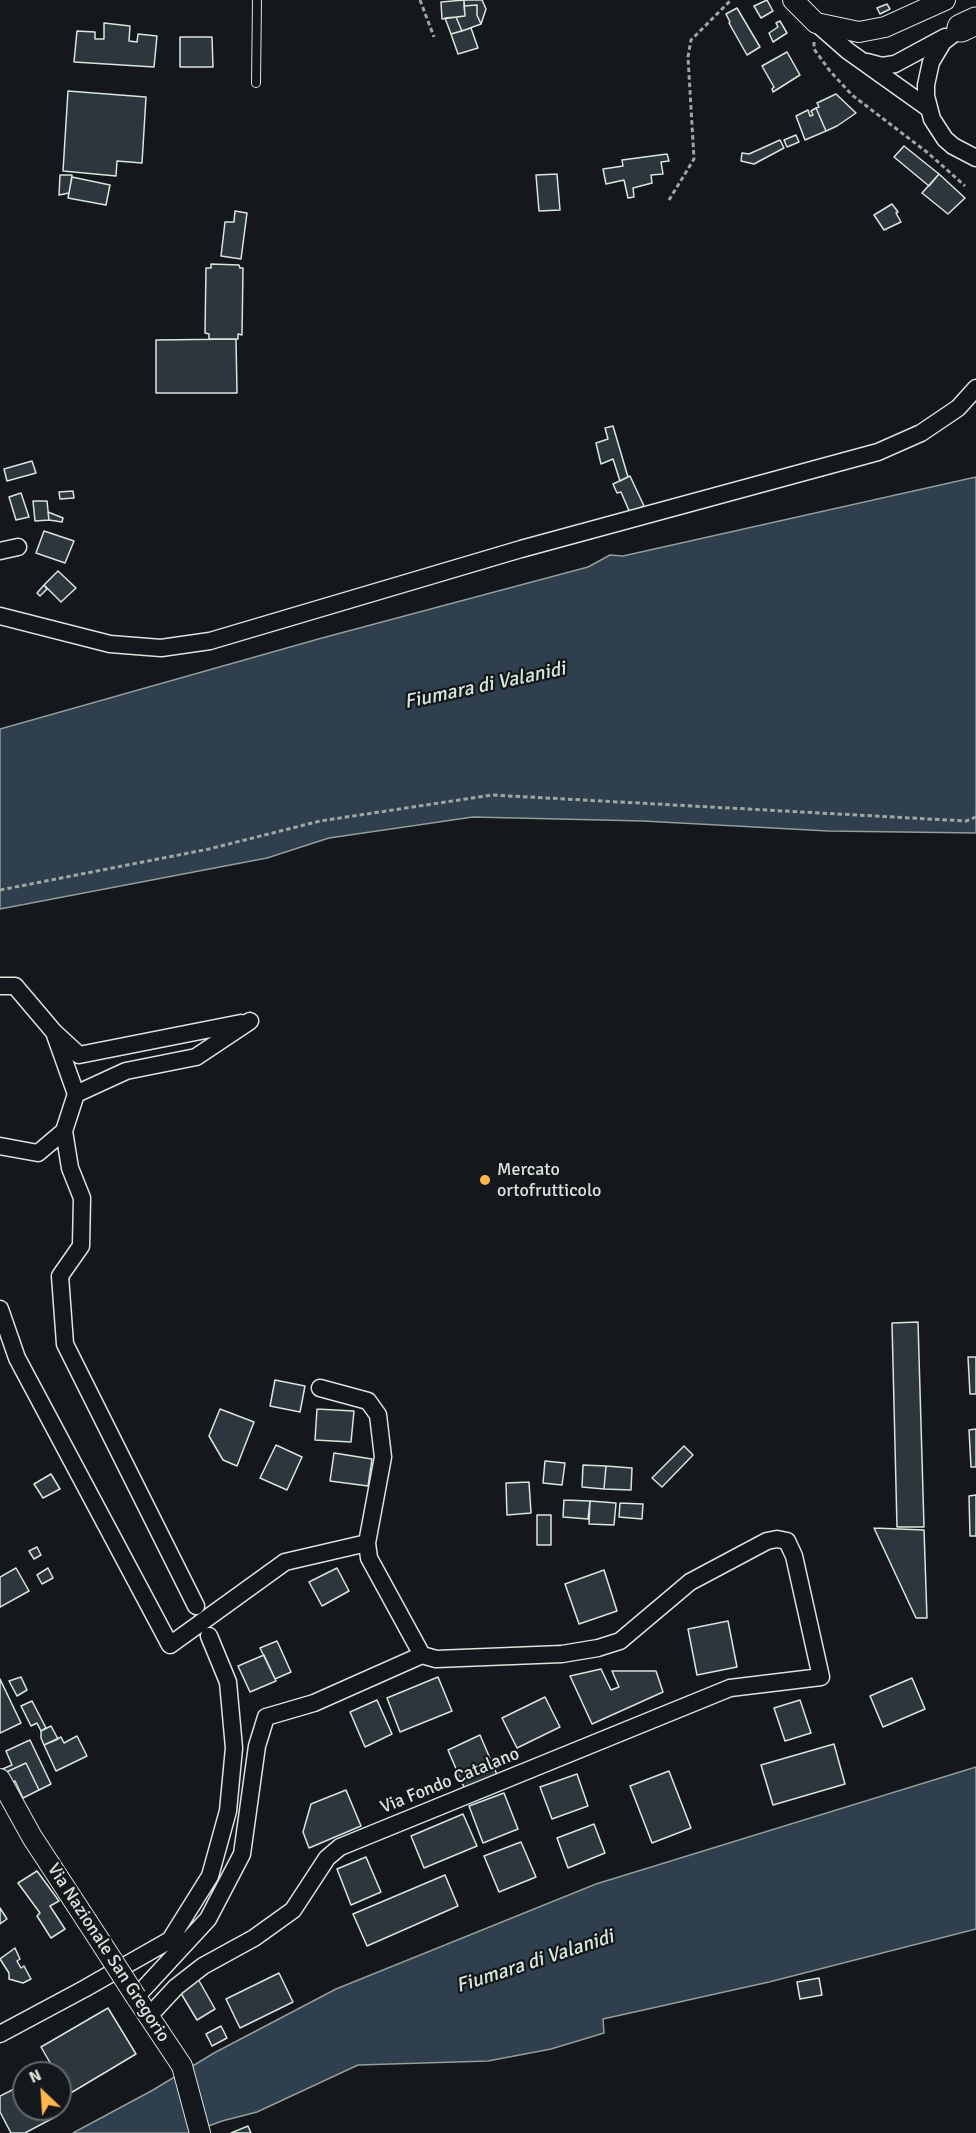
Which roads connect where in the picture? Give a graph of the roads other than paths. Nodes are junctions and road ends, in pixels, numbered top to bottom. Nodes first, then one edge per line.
1 (256, 0) edge
2 (793, 0) edge
3 (945, 0) edge
4 (926, 6) edge
5 (816, 23) junction
6 (969, 24) edge
7 (848, 51) junction
8 (256, 83) dead end
9 (928, 108) junction
10 (976, 158) edge
11 (976, 388) edge
12 (18, 547) dead end
13 (0, 551) edge
14 (0, 616) edge
15 (0, 986) edge
16 (54, 1032) junction
17 (76, 1094) junction
18 (64, 1131) junction
19 (0, 1146) edge
20 (0, 1309) edge
21 (320, 1388) dead end
22 (366, 1543) junction
23 (196, 1606) dead end
24 (209, 1636) dead end
25 (422, 1655) junction
26 (0, 1779) edge
27 (136, 1997) junction
28 (149, 2016) junction
29 (0, 2034) edge
30 (200, 2133) edge

1 - 8 lane
2 - 5 street
3 - 4 street
4 - 5 street
5 - 7 street
6 - 7 street
6 - 9 street
7 - 9 street
9 - 10 street
11 - 14 street
12 - 13 street
15 - 16 street
16 - 17 street
16 - 17 street
17 - 18 street
18 - 19 street
18 - 23 street
20 - 22 street
21 - 22 street
22 - 25 street
24 - 29 street
25 - 27 street
25 - 28 street, Via Fondo Catalano
26 - 27 street, Via Nazionale San Gregorio, bridge
27 - 28 street, Via Nazionale San Gregorio
28 - 30 street, Via Nazionale San Gregorio

